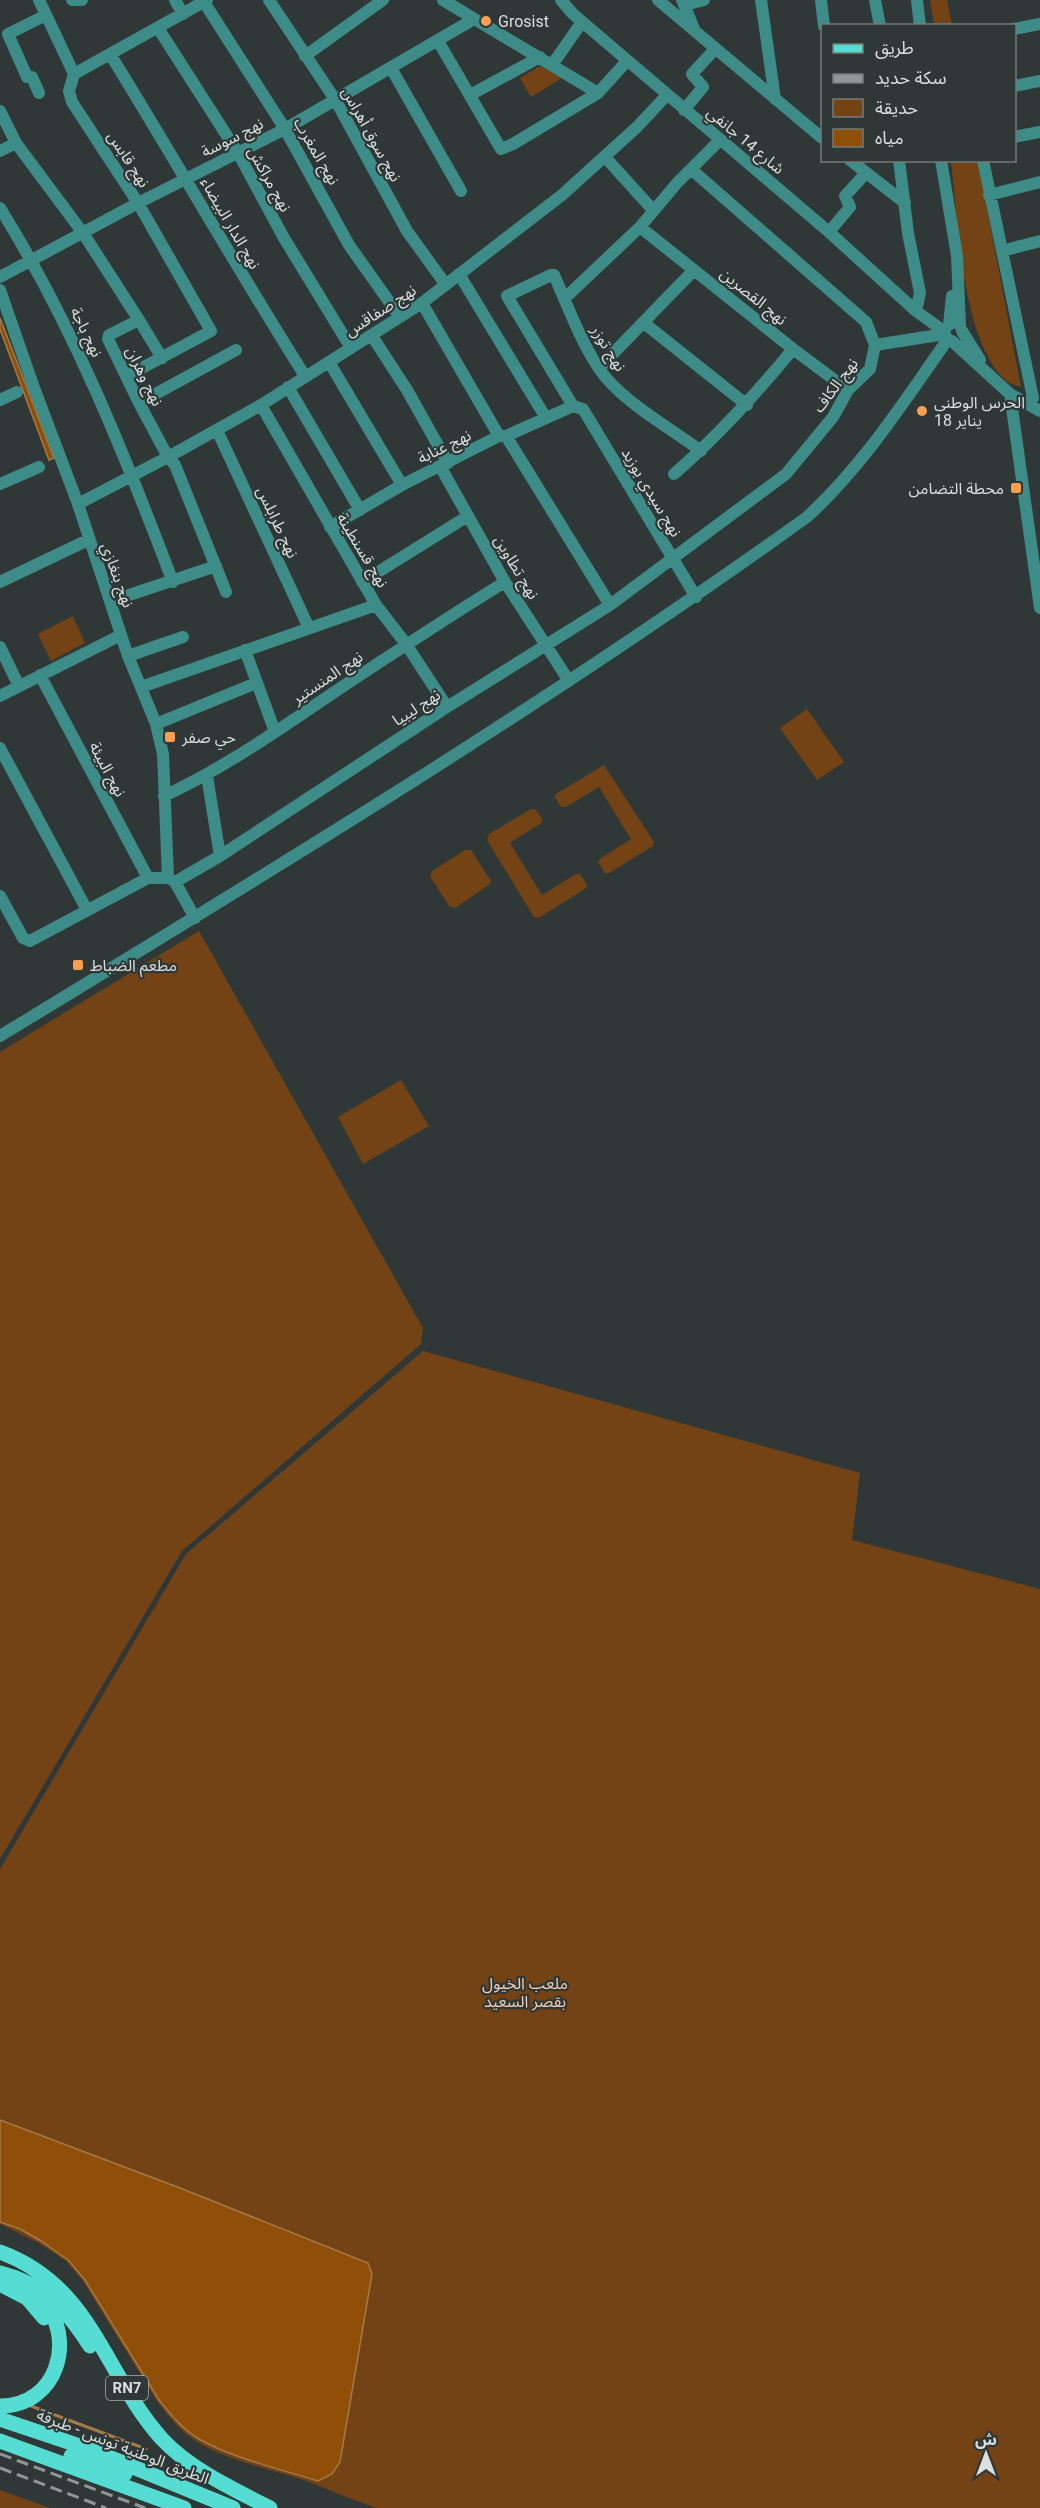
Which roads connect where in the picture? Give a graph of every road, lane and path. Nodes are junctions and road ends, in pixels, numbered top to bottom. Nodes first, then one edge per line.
1 (39, 0) edge
2 (72, 0) edge
3 (82, 0) edge
4 (175, 0) edge
5 (383, 0) edge
6 (561, 0) edge
7 (658, 0) edge
8 (704, 0) edge
9 (761, 0) edge
10 (820, 0) edge
11 (876, 0) edge
12 (917, 0) edge
13 (205, 1) edge
14 (446, 1) edge
15 (275, 2) edge
16 (683, 3) edge
17 (183, 14) junction
18 (46, 15) junction
19 (474, 19) junction
20 (582, 22) junction
21 (824, 24) edge
22 (880, 24) edge
23 (920, 24) edge
24 (1040, 24) edge
25 (158, 28) junction
26 (1016, 29) edge
27 (696, 32) junction
28 (438, 41) junction
29 (716, 49) junction
30 (110, 54) junction
31 (305, 56) junction
32 (540, 57) junction
33 (627, 61) junction
34 (552, 65) junction
35 (390, 68) junction
36 (74, 74) junction
37 (1040, 81) edge
38 (1016, 86) edge
39 (39, 93) dead end
40 (598, 93) junction
41 (470, 95) junction
42 (667, 95) junction
43 (775, 99) junction
44 (336, 101) junction
45 (684, 110) junction
46 (0, 111) edge
47 (285, 129) junction
48 (1040, 132) edge
49 (1016, 136) edge
50 (821, 137) edge
51 (720, 140) junction
52 (16, 143) junction
53 (0, 151) edge
54 (238, 153) junction
55 (605, 157) junction
56 (852, 162) edge
57 (898, 162) edge
58 (941, 162) edge
59 (983, 162) edge
60 (692, 170) junction
61 (865, 174) junction
62 (187, 178) junction
63 (1040, 182) edge
64 (461, 191) dead end
65 (989, 195) junction
66 (138, 203) junction
67 (905, 203) junction
68 (0, 208) edge
69 (653, 210) junction
70 (640, 227) junction
71 (829, 232) junction
72 (83, 233) junction
73 (1040, 241) edge
74 (1002, 251) junction
75 (33, 261) junction
76 (694, 270) junction
77 (459, 274) junction
78 (0, 278) edge
79 (446, 285) junction
80 (0, 290) edge
81 (507, 296) joint
82 (564, 299) junction
83 (422, 303) junction
84 (915, 307) junction
85 (400, 317) junction
86 (140, 320) junction
87 (644, 323) junction
88 (951, 332) junction
89 (372, 336) junction
90 (875, 345) junction
91 (351, 348) junction
92 (793, 349) junction
93 (236, 350) dead end
94 (162, 358) junction
95 (329, 362) junction
96 (599, 368) junction
97 (127, 376) junction
98 (305, 376) junction
99 (288, 387) junction
100 (848, 390) junction
101 (17, 392) dead end
102 (1036, 397) edge
103 (1015, 398) junction
104 (0, 400) edge
105 (139, 403) junction
106 (261, 405) junction
107 (747, 405) junction
108 (575, 406) junction
109 (1040, 411) edge
110 (546, 418) junction
111 (217, 430) junction
112 (503, 436) junction
113 (701, 451) junction
114 (168, 457) junction
115 (444, 465) junction
116 (39, 467) dead end
117 (674, 474) dead end
118 (133, 477) junction
119 (0, 484) edge
120 (402, 484) junction
121 (78, 504) junction
122 (360, 510) junction
123 (468, 516) junction
124 (330, 527) junction
125 (88, 540) junction
126 (672, 558) junction
127 (216, 566) junction
128 (1036, 567) edge
129 (0, 582) edge
130 (173, 582) junction
131 (362, 582) junction
132 (505, 582) junction
133 (226, 592) dead end
134 (696, 597) junction
135 (111, 601) junction
136 (376, 605) junction
137 (610, 605) junction
138 (1040, 608) edge
139 (309, 628) junction
140 (121, 635) junction
141 (183, 637) dead end
142 (406, 644) junction
143 (545, 645) junction
144 (0, 647) edge
145 (245, 650) junction
146 (128, 656) junction
147 (40, 675) junction
148 (569, 681) junction
149 (256, 683) junction
150 (19, 686) junction
151 (141, 687) junction
152 (0, 696) edge
153 (447, 707) junction
154 (156, 724) junction
155 (275, 732) junction
156 (0, 748) edge
157 (207, 776) junction
158 (164, 796) junction
159 (220, 856) junction
160 (148, 878) junction
161 (172, 880) junction
162 (0, 896) edge
163 (87, 910) junction
164 (195, 918) junction
165 (0, 1035) edge
166 (0, 2252) edge
167 (0, 2273) edge
168 (16, 2278) junction
169 (0, 2284) edge
170 (0, 2396) edge
171 (0, 2406) edge
172 (0, 2419) edge
173 (0, 2432) edge
174 (0, 2441) edge
175 (173, 2451) junction
176 (177, 2486) junction
177 (184, 2508) edge
178 (233, 2508) edge
179 (270, 2508) edge

1 - 18 street, نهج قابس
2 - 3 street
4 - 17 street
5 - 31 street
6 - 20 street, شارع 14 جانفي
7 - 27 street
8 - 16 street
9 - 43 street
10 - 21 street
11 - 22 street
12 - 23 street
13 - 17 street
13 - 47 street, نهج المغرب
14 - 19 street
15 - 31 street, نهج سوق أهراس
16 - 27 street
17 - 25 street
18 - 36 street, نهج قابس
18 - 39 street
19 - 28 street, نهج سوسة
19 - 32 street
20 - 33 street, شارع 14 جانفي
20 - 34 street
24 - 26 street
25 - 30 street
25 - 54 street, نهج مراكش
27 - 29 street
28 - 35 street, نهج سوسة
28 - 41 street
29 - 43 street
29 - 45 street
30 - 36 street
30 - 62 street, نهج الدار البيضاء
31 - 44 street, نهج سوق أهراس
32 - 34 street
32 - 41 street
33 - 40 street
33 - 42 street, شارع 14 جانفي
34 - 40 street
35 - 44 street, نهج سوسة
35 - 64 street
36 - 66 street, نهج قابس
37 - 38 street
40 - 41 street
42 - 45 street, شارع 14 جانفي
42 - 55 street, نهج صفاقس
43 - 50 street
44 - 47 street, نهج سوسة
44 - 79 street, نهج سوق أهراس
45 - 51 street, شارع 14 جانفي
46 - 52 street, نهج وهران
47 - 54 street, نهج سوسة
47 - 85 street, نهج المغرب
48 - 49 street
51 - 60 street
51 - 71 street, شارع 14 جانفي
52 - 53 street
52 - 72 street, نهج وهران
54 - 62 street, نهج سوسة
54 - 91 street, نهج مراكش
55 - 69 street
55 - 77 street, نهج صفاقس
56 - 61 street
57 - 67 street
58 - 88 street
59 - 65 street
60 - 69 street
60 - 90 street
61 - 67 street
61 - 71 street
62 - 66 street, نهج سوسة
62 - 98 street, نهج الدار البيضاء
63 - 65 street
65 - 74 street
66 - 72 street, نهج سوسة
66 - 94 street, نهج قابس
67 - 84 street
68 - 75 street, نهج باجة
69 - 70 street
70 - 76 street, نهج القصرين
70 - 82 street
71 - 84 street, شارع 14 جانفي
72 - 75 street, نهج سوسة
72 - 86 street, نهج وهران
73 - 74 street
74 - 102 street
75 - 78 street, نهج سوسة
75 - 118 street, نهج باجة
76 - 87 street
76 - 92 street, نهج القصرين
77 - 79 street, نهج صفاقس
77 - 110 street
79 - 83 street, نهج صفاقس
80 - 121 street, نهج بنغازي
81 - 82 street, نهج توزر
81 - 108 street, نهج سيدي بوزيد
82 - 96 street, نهج توزر
83 - 85 street, نهج صفاقس
83 - 112 street
84 - 88 street, شارع 14 جانفي
85 - 89 street, نهج صفاقس
86 - 94 street
86 - 97 street, نهج وهران
87 - 96 street
87 - 107 street
88 - 90 street
88 - 103 street, شارع 14 جانفي
88 - 134 street
89 - 91 street, نهج صفاقس
89 - 115 street, نهج تطاوين
90 - 100 street, نهج الكاف
91 - 95 street, نهج صفاقس
92 - 100 street, نهج القصرين
92 - 107 street
93 - 105 street
94 - 97 street
95 - 98 street, نهج صفاقس
95 - 120 street
96 - 113 street, نهج توزر
97 - 105 street, نهج وهران
98 - 99 street, نهج صفاقس
99 - 106 street, نهج صفاقس
99 - 122 street
100 - 126 street, نهج الكاف
101 - 104 street
102 - 103 street
103 - 109 street, شارع 14 جانفي
103 - 128 street
105 - 114 street, نهج وهران
106 - 111 street, نهج صفاقس
106 - 124 street, نهج قسنطينة
107 - 113 street
108 - 110 street, نهج عنابة
108 - 126 street, نهج سيدي بوزيد
110 - 112 street, نهج عنابة
111 - 114 street, نهج صفاقس
111 - 139 street, نهج طرابلس
112 - 115 street, نهج عنابة
112 - 137 street
113 - 117 street
114 - 118 street, نهج صفاقس
114 - 127 street, نهج وهران
115 - 120 street, نهج عنابة
115 - 123 street, نهج تطاوين
116 - 119 street
118 - 121 street, نهج صفاقس
118 - 130 street, نهج باجة
120 - 122 street, نهج عنابة
121 - 125 street, نهج بنغازي
122 - 124 street, نهج عنابة
123 - 131 street
123 - 132 street, نهج تطاوين
124 - 131 street, نهج قسنطينة
125 - 129 street
125 - 135 street, نهج بنغازي
126 - 134 street, نهج سيدي بوزيد
126 - 137 street, نهج ليبيا
127 - 130 street
127 - 133 street, نهج وهران
128 - 138 street
130 - 135 street
131 - 136 street, نهج قسنطينة
132 - 142 street, نهج المنستير
132 - 143 street, نهج تطاوين
134 - 148 street
135 - 140 street, نهج بنغازي
136 - 139 street
136 - 142 street, نهج قسنطينة
137 - 143 street, نهج ليبيا
139 - 145 street
140 - 146 street, نهج بنغازي
140 - 147 street
141 - 146 street
142 - 153 street, نهج قسنطينة
142 - 155 street, نهج المنستير
143 - 148 street, نهج تطاوين
143 - 153 street, نهج ليبيا
144 - 150 street
145 - 149 street
145 - 151 street
146 - 151 street, نهج بنغازي
147 - 150 street
147 - 160 street, نهج البيئة
148 - 164 street
149 - 154 street
149 - 155 street
150 - 152 street
151 - 154 street, نهج بنغازي
153 - 159 street, نهج ليبيا
154 - 158 street, نهج بنغازي
155 - 157 street, نهج المنستير
156 - 163 street
157 - 158 street, نهج المنستير
157 - 159 street
158 - 161 street, نهج بنغازي
159 - 161 street, نهج ليبيا
160 - 161 street
160 - 163 street
161 - 164 street, نهج بنغازي
162 - 163 street
164 - 165 street
166 - 175 main road, الطريق الوطنية تونس - طبرقة / RN7
167 - 168 main road
168 - 171 main road
168 - 175 main road
169 - 170 main road
172 - 176 main road, الطريق الوطنية تونس - طبرقة
173 - 176 main road
174 - 177 main road
175 - 179 main road, الطريق الوطنية تونس - طبرقة / RN7
176 - 178 main road, الطريق الوطنية تونس - طبرقة

